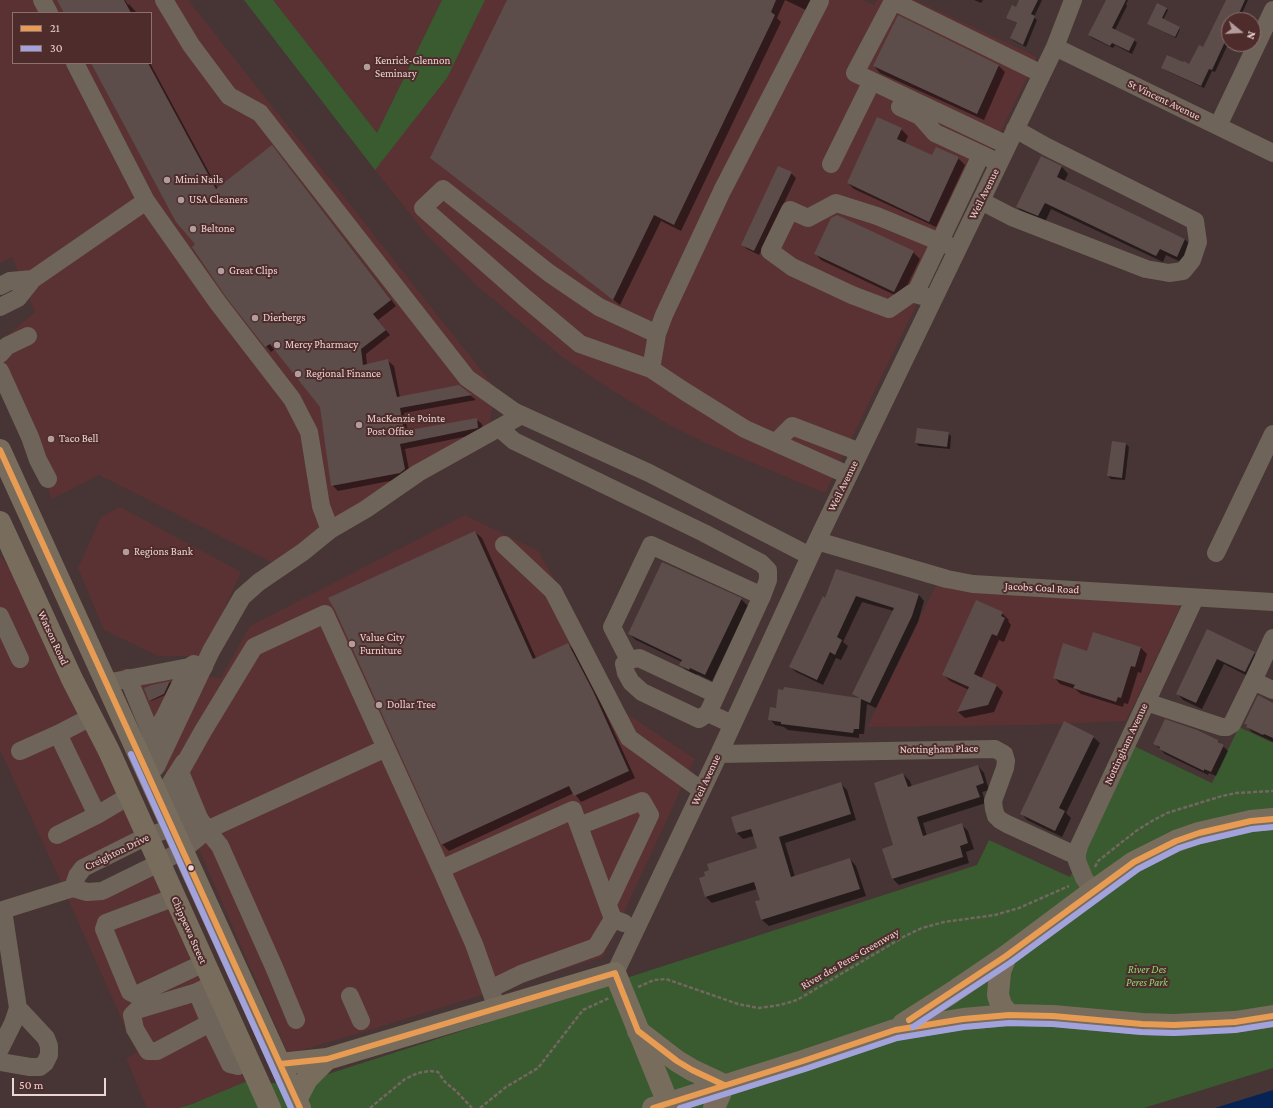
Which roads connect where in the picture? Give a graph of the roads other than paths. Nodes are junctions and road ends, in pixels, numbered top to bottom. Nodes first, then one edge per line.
1 (42, 0) edge
2 (164, 0) edge
3 (1073, 0) edge
4 (820, 1) edge
5 (1273, 10) edge
6 (48, 12) edge
7 (1054, 47) junction
8 (76, 64) edge
9 (1042, 74) junction
10 (870, 86) junction
11 (1218, 126) junction
12 (1015, 128) junction
13 (1007, 145) junction
14 (1273, 153) edge
15 (981, 154) junction
16 (999, 163) junction
17 (831, 164) dead end
18 (146, 201) junction
19 (981, 201) junction
20 (939, 242) junction
21 (957, 249) junction
22 (33, 279) junction
23 (0, 286) edge
24 (915, 294) junction
25 (933, 299) junction
26 (0, 307) edge
27 (657, 334) junction
28 (28, 336) dead end
29 (0, 354) edge
30 (651, 369) junction
31 (0, 371) edge
32 (522, 415) junction
33 (499, 428) junction
34 (1273, 434) edge
35 (776, 442) junction
36 (0, 450) edge
37 (860, 452) junction
38 (848, 475) junction
39 (653, 476) junction
40 (48, 479) dead end
41 (640, 502) junction
42 (717, 509) junction
43 (0, 522) edge
44 (330, 530) junction
45 (704, 533) junction
46 (504, 545) dead end
47 (813, 549) junction
48 (1216, 553) dead end
49 (762, 595) junction
50 (1195, 598) junction
51 (1273, 602) edge
52 (787, 605) junction
53 (0, 616) edge
54 (1273, 638) edge
55 (20, 659) dead end
56 (629, 660) junction
57 (196, 667) junction
58 (128, 678) junction
59 (1253, 681) junction
60 (106, 683) junction
61 (1273, 690) edge
62 (716, 694) junction
63 (1146, 702) junction
64 (708, 712) junction
65 (91, 716) junction
66 (171, 719) junction
67 (732, 724) junction
68 (58, 734) junction
69 (386, 748) junction
70 (20, 751) dead end
71 (109, 751) joint
72 (145, 754) junction
73 (718, 754) junction
74 (701, 790) junction
75 (129, 796) junction
76 (97, 815) junction
77 (1273, 819) edge
78 (203, 824) junction
79 (579, 826) junction
80 (173, 828) junction
81 (57, 835) dead end
82 (147, 836) junction
83 (183, 850) junction
84 (1077, 856) junction
85 (160, 863) junction
86 (441, 870) junction
87 (1086, 882) junction
88 (73, 888) junction
89 (174, 897) junction
90 (1, 910) edge
91 (610, 911) junction
92 (636, 927) junction
93 (1006, 956) junction
94 (204, 963) junction
95 (615, 973) junction
96 (521, 974) junction
97 (206, 988) junction
98 (350, 996) dead end
99 (532, 998) junction
100 (494, 999) junction
101 (18, 1008) junction
102 (1009, 1015) junction
103 (1273, 1016) edge
104 (219, 1018) junction
105 (296, 1020) dead end
106 (361, 1021) dead end
107 (895, 1030) junction
108 (638, 1031) junction
109 (0, 1049) edge
110 (327, 1059) junction
111 (0, 1062) edge
112 (280, 1064) junction
113 (724, 1085) junction
114 (298, 1104) edge
115 (660, 1106) edge
116 (270, 1108) edge
117 (714, 1108) edge

1 - 6 street
2 - 32 street, Jacobs Coal Road
3 - 7 street, Weil Avenue
4 - 27 street
5 - 11 street
7 - 9 street, Weil Avenue
7 - 11 street, St Vincent Avenue
8 - 18 street
9 - 10 street
9 - 12 street, Weil Avenue
10 - 13 street
10 - 15 street
10 - 17 street
11 - 14 street, St Vincent Avenue
12 - 13 street, Weil Avenue
12 - 19 street
13 - 16 street, Weil Avenue
15 - 16 street
15 - 20 street
16 - 19 street, Weil Avenue
18 - 22 street
18 - 44 street
19 - 21 street, Weil Avenue
20 - 21 street
20 - 24 street
20 - 24 street
21 - 25 street, Weil Avenue
22 - 23 street
22 - 26 street
24 - 25 street
25 - 37 street, Weil Avenue
27 - 30 street
27 - 30 street
28 - 29 street
30 - 35 street
31 - 40 street
32 - 33 street
32 - 39 street, Jacobs Coal Road
33 - 41 street
33 - 44 street
34 - 48 street
35 - 37 street
35 - 38 street
36 - 60 main road
37 - 38 street, Weil Avenue
38 - 47 street, Weil Avenue
39 - 41 street
39 - 42 street, Jacobs Coal Road
41 - 45 street
42 - 45 street
42 - 47 street, Jacobs Coal Road
43 - 65 main road, Watson Road
44 - 57 street
45 - 49 street
46 - 74 street
47 - 50 street, Jacobs Coal Road
47 - 52 street, Weil Avenue
49 - 52 street
49 - 56 street
49 - 62 street
50 - 51 street, Jacobs Coal Road
50 - 63 street, Nottingham Avenue
52 - 67 street, Weil Avenue
53 - 55 street
54 - 59 street
56 - 62 street
56 - 64 street
57 - 58 street
57 - 66 street
58 - 60 street
58 - 72 street
59 - 61 street
59 - 63 street
60 - 72 main road
62 - 64 street
63 - 84 street, Nottingham Avenue
64 - 67 street
65 - 68 street
65 - 71 main road, Watson Road
66 - 72 street
66 - 72 street
67 - 73 street, Weil Avenue
68 - 70 street
68 - 76 street
69 - 78 street
69 - 78 street
69 - 86 street
71 - 75 main road, Chippewa Street
72 - 80 main road
73 - 74 street, Weil Avenue
73 - 84 street, Nottingham Place
74 - 92 street, Weil Avenue
75 - 76 street
75 - 82 main road, Chippewa Street
76 - 81 street
77 - 87 main road
78 - 80 street
78 - 83 street
78 - 105 street
79 - 86 street
79 - 91 street
79 - 91 street
80 - 82 street, Creighton Drive
80 - 83 main road
82 - 85 main road, Chippewa Street
82 - 88 street, Creighton Drive
83 - 85 street
83 - 112 main road
84 - 87 street
85 - 88 street
85 - 89 main road, Chippewa Street
86 - 100 street
87 - 93 main road
88 - 90 street
89 - 94 main road, Chippewa Street
89 - 94 street
90 - 101 street
91 - 92 street
91 - 96 street
92 - 95 street, Weil Avenue
93 - 102 main road
93 - 107 main road
94 - 97 main road, Chippewa Street
95 - 99 main road
95 - 108 main road
96 - 99 street
96 - 100 street
97 - 104 main road, Chippewa Street
97 - 104 street
98 - 106 street
99 - 100 main road
100 - 110 main road
101 - 109 street
101 - 111 street
102 - 103 main road
102 - 107 main road
104 - 116 main road, Chippewa Street
107 - 113 main road
108 - 113 main road
108 - 115 main road
110 - 112 main road
110 - 114 main road
112 - 114 main road
113 - 115 main road
113 - 117 main road

